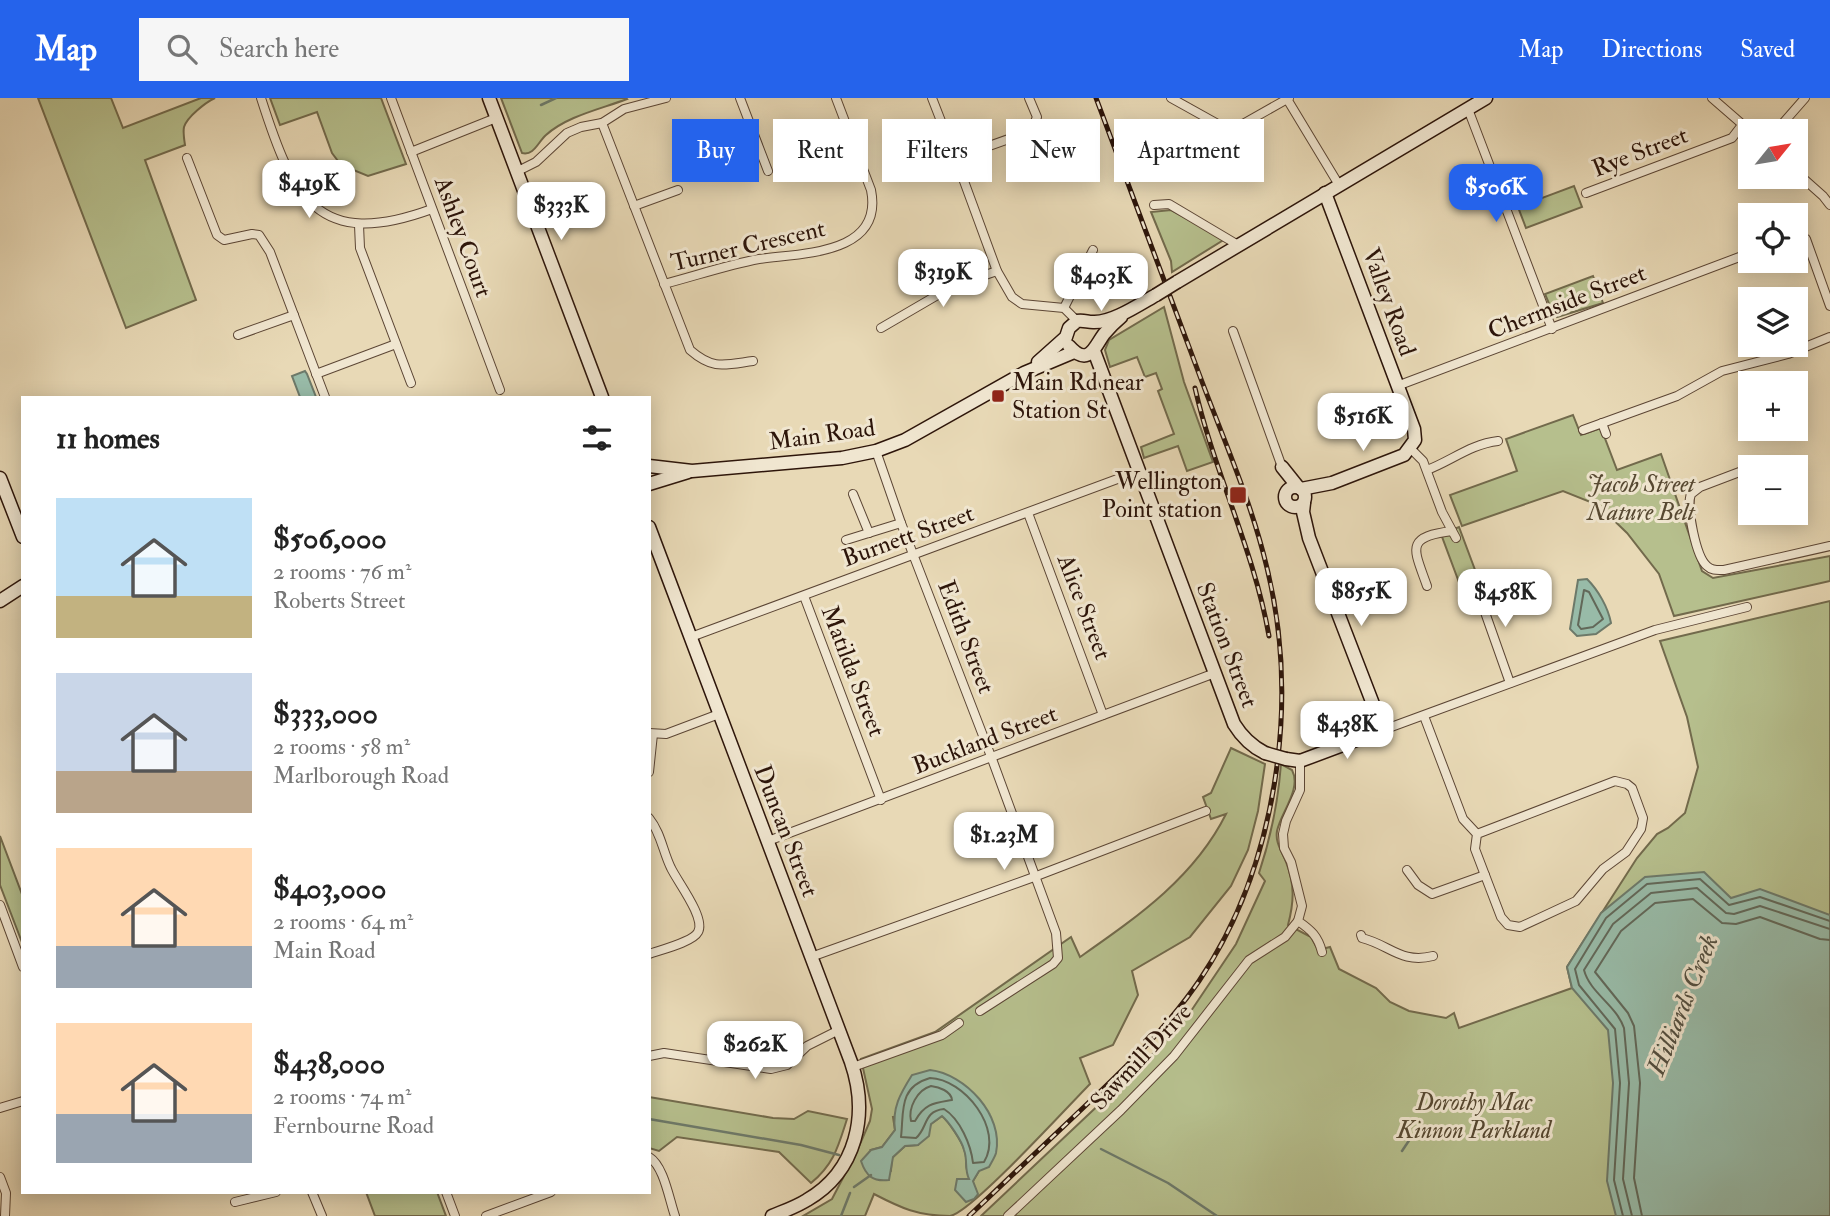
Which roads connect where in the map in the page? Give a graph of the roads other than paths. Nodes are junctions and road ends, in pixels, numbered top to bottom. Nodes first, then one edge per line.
1 (261, 98) edge
2 (391, 98) edge
3 (489, 98) edge
4 (666, 98) edge
5 (740, 98) edge
6 (836, 98) edge
7 (932, 98) edge
8 (1029, 98) edge
9 (1171, 98) edge
10 (1486, 98) edge
11 (1714, 98) edge
12 (1805, 98) edge
13 (1288, 99) edge
14 (1468, 110) junction
15 (496, 118) junction
16 (940, 119) edge
17 (1036, 119) edge
18 (1787, 119) edge
19 (1738, 121) edge
20 (602, 123) junction
21 (1738, 130) edge
22 (411, 152) junction
23 (187, 158) dead end
24 (768, 170) dead end
25 (516, 172) junction
26 (964, 182) edge
27 (1808, 183) edge
28 (1339, 185) junction
29 (678, 190) dead end
30 (1325, 193) junction
31 (1586, 193) dead end
32 (1154, 205) dead end
33 (1830, 205) edge
34 (634, 206) junction
35 (432, 209) junction
36 (359, 225) junction
37 (1238, 245) junction
38 (1808, 247) edge
39 (1093, 250) dead end
40 (1738, 258) edge
41 (997, 271) junction
42 (664, 284) junction
43 (1830, 306) edge
44 (1064, 308) junction
45 (1126, 312) junction
46 (294, 315) junction
47 (1077, 321) junction
48 (1093, 322) junction
49 (881, 328) dead end
50 (1552, 328) junction
51 (1233, 331) dead end
52 (238, 335) dead end
53 (1066, 337) junction
54 (1101, 337) junction
55 (1830, 337) edge
56 (396, 344) junction
57 (1094, 351) junction
58 (1074, 352) junction
59 (753, 361) dead end
60 (1024, 373) junction
61 (316, 374) junction
62 (411, 383) dead end
63 (1397, 386) junction
64 (500, 390) dead end
65 (325, 396) edge
66 (602, 396) edge
67 (1602, 423) junction
68 (1583, 430) dead end
69 (1606, 433) dead end
70 (1498, 441) dead end
71 (1410, 449) junction
72 (876, 451) junction
73 (651, 466) edge
74 (1282, 467) joint
75 (1427, 470) junction
76 (692, 471) junction
77 (1139, 471) junction
78 (1738, 473) edge
79 (0, 478) edge
80 (651, 483) edge
81 (853, 494) dead end
82 (1299, 494) junction
83 (1028, 513) junction
84 (901, 523) junction
85 (651, 527) edge
86 (21, 532) edge
87 (869, 533) junction
88 (1309, 538) junction
89 (846, 540) dead end
90 (1830, 546) edge
91 (914, 555) junction
92 (21, 584) edge
93 (1427, 586) dead end
94 (1474, 594) dead end
95 (804, 596) junction
96 (0, 601) edge
97 (1747, 607) dead end
98 (691, 637) junction
99 (1215, 673) junction
100 (1510, 683) junction
101 (719, 714) junction
102 (1103, 715) junction
103 (1424, 716) junction
104 (1383, 730) junction
105 (651, 734) edge
106 (992, 759) junction
107 (1300, 761) junction
108 (881, 800) junction
109 (1206, 811) dead end
110 (651, 821) edge
111 (1477, 834) junction
112 (768, 841) junction
113 (1407, 870) dead end
114 (1485, 875) junction
115 (1034, 877) junction
116 (0, 905) edge
117 (1298, 921) junction
118 (1361, 935) dead end
119 (1322, 952) dead end
120 (651, 953) edge
121 (1433, 956) dead end
122 (811, 957) junction
123 (21, 962) edge
124 (980, 1011) dead end
125 (960, 1023) dead end
126 (839, 1030) junction
127 (651, 1056) edge
128 (853, 1067) junction
129 (21, 1102) edge
130 (0, 1108) edge
131 (651, 1158) edge
132 (0, 1177) edge
133 (268, 1194) edge
134 (313, 1194) edge
135 (447, 1194) edge
136 (536, 1194) edge
137 (235, 1202) dead end
138 (5, 1216) edge
139 (321, 1216) edge
140 (455, 1216) edge
141 (486, 1216) edge
142 (676, 1216) edge
143 (772, 1216) edge
144 (1008, 1216) edge

1 - 36 street
2 - 22 street, Ashley Court
3 - 15 street
4 - 20 street
5 - 24 street
6 - 42 street, Turner Crescent
7 - 16 street
8 - 17 street
9 - 13 street
10 - 14 street
11 - 19 street
12 - 18 street
13 - 28 street
14 - 28 street
14 - 50 street
15 - 22 street
15 - 25 street
20 - 25 street
20 - 34 street
21 - 31 street, Rye Street
22 - 35 street, Ashley Court
23 - 46 street
25 - 66 street
26 - 41 street
27 - 33 street
28 - 30 street
29 - 34 street
30 - 37 street
30 - 63 street, Valley Road
32 - 37 street
34 - 42 street
35 - 36 street
35 - 64 street, Ashley Court
36 - 56 street
37 - 45 street, bridge
38 - 43 street
39 - 44 street
40 - 50 street, Chermside Street
41 - 44 street
41 - 49 street
42 - 59 street
44 - 47 street
45 - 48 street
45 - 54 street
46 - 52 street
46 - 61 street
47 - 48 street
47 - 53 street, Main Road
48 - 54 street
50 - 63 street, Chermside Street
51 - 74 street
53 - 58 street
53 - 60 street, Main Road
54 - 57 street
55 - 67 street
56 - 61 street
56 - 62 street
57 - 58 street, Main Road
57 - 77 street, Station Street
58 - 60 street, Main Road
60 - 72 street, Main Road
61 - 65 street
63 - 71 street, Valley Road
67 - 68 street
67 - 69 street
70 - 75 street
71 - 75 street
71 - 82 street
72 - 76 street, Main Road
72 - 84 street, Edith Street
73 - 76 street, Main Road
74 - 82 street
75 - 93 street
76 - 80 street, Main Road
77 - 83 street, Burnett Street
77 - 99 street, Station Street
78 - 90 street
79 - 86 street
81 - 87 street
82 - 88 street
82 - 88 street
83 - 91 street, Burnett Street
83 - 102 street, Alice Street
84 - 87 street
84 - 91 street, Edith Street
85 - 98 street, Duncan Street
87 - 89 street
88 - 104 street
91 - 95 street, Burnett Street
91 - 106 street, Edith Street
92 - 96 street
94 - 100 street
95 - 98 street, Burnett Street
95 - 108 street, Matilda Street
97 - 100 street
98 - 101 street, Duncan Street
99 - 102 street, Buckland Street
99 - 107 street, Station Street, bridge
100 - 103 street
101 - 105 street
101 - 112 street, Duncan Street
102 - 106 street, Buckland Street
103 - 104 street
103 - 111 street
104 - 107 street
106 - 108 street, Buckland Street
106 - 115 street, Edith Street
107 - 117 street
108 - 112 street, Buckland Street
109 - 115 street
110 - 120 street
111 - 114 street
111 - 114 street
112 - 122 street, Duncan Street
113 - 114 street
115 - 122 street
115 - 124 street, Edith Street
116 - 123 street
117 - 119 street
117 - 144 street, Sawmill Drive
118 - 121 street
122 - 126 street, Duncan Street
125 - 128 street
126 - 127 street
126 - 128 street, Duncan Street
128 - 143 street, Duncan Street
129 - 130 street
131 - 142 street
132 - 138 street
133 - 137 street
134 - 139 street
135 - 140 street
136 - 141 street

